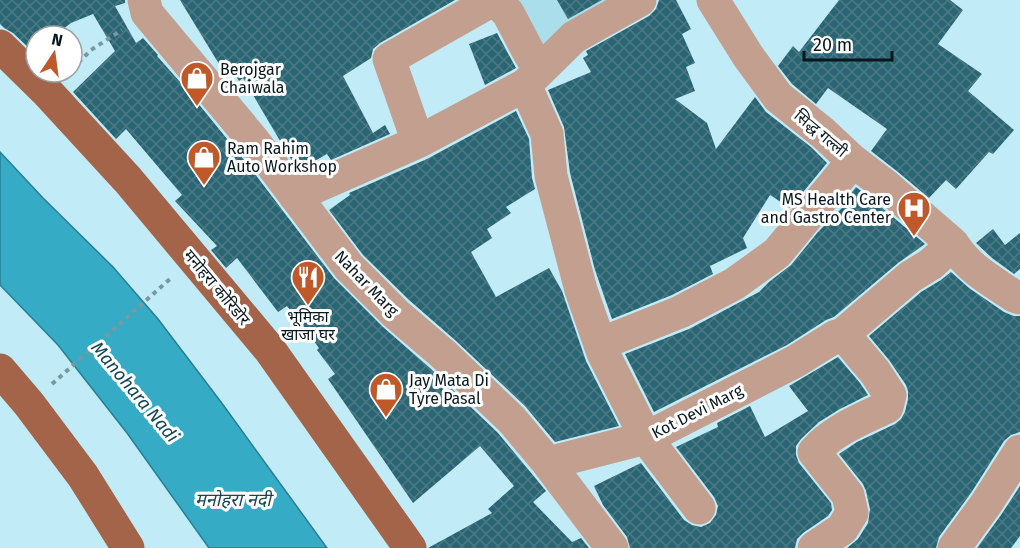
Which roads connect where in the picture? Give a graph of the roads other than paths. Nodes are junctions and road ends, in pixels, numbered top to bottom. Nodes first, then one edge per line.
1 (494, 0) edge
2 (713, 0) edge
3 (146, 6) edge
4 (627, 7) edge
5 (0, 46) edge
6 (532, 78) junction
7 (418, 142) junction
8 (853, 161) junction
9 (295, 196) junction
10 (953, 244) junction
11 (1018, 294) edge
12 (843, 334) junction
13 (600, 344) junction
14 (15, 386) edge
15 (646, 438) junction
16 (1020, 451) edge
17 (548, 463) junction
18 (699, 508) dead end
19 (128, 548) edge
20 (410, 548) edge
21 (612, 548) edge
22 (814, 548) edge
23 (954, 548) edge

1 - 6 street, Kot Devi Marg
1 - 7 street
2 - 8 street, सिद्ध गल्ली
3 - 9 street, Nahar Marg
4 - 6 street
5 - 20 main road, मनोहरा कोरिडोर
6 - 7 street
6 - 13 street, Kot Devi Marg
7 - 9 street
8 - 10 street, सिद्ध गल्ली
8 - 13 street
9 - 17 street, Nahar Marg
10 - 11 street
10 - 12 street, Kot Devi Marg
12 - 15 street, Kot Devi Marg
12 - 22 street
13 - 15 street, Kot Devi Marg
14 - 19 main road
15 - 17 street
15 - 18 street
16 - 23 street
17 - 21 street, Nahar Marg

